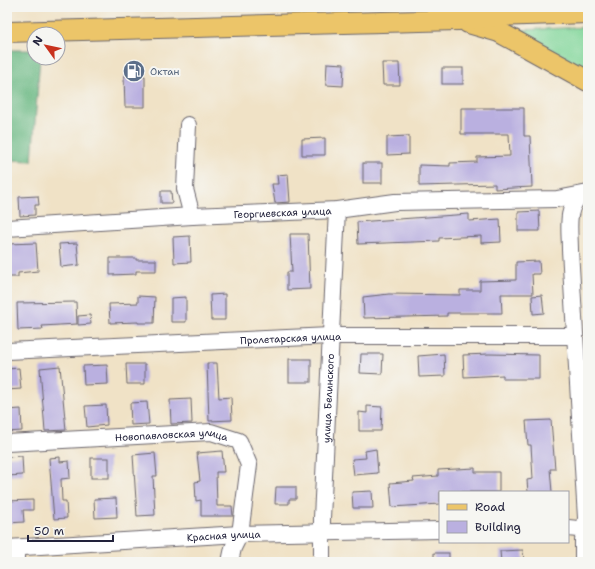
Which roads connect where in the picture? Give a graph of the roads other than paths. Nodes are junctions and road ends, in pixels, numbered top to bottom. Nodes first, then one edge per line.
1 (588, 12) edge
2 (458, 20) junction
3 (7, 32) edge
4 (588, 81) edge
5 (188, 125) dead end
6 (586, 195) edge
7 (337, 210) junction
8 (192, 216) junction
9 (7, 228) edge
10 (330, 336) junction
11 (575, 336) junction
12 (7, 351) edge
13 (582, 357) edge
14 (7, 443) edge
15 (569, 528) edge
16 (439, 530) edge
17 (587, 530) edge
18 (322, 533) junction
19 (240, 534) junction
20 (13, 553) edge
21 (230, 562) edge
22 (322, 562) edge
23 (583, 562) edge

1 - 2 main road
2 - 3 main road
2 - 4 main road
5 - 8 street
6 - 7 street, Георгиевская улица
6 - 11 street
7 - 8 street, Георгиевская улица
7 - 10 street, улица Белинского
8 - 9 street, Георгиевская улица
10 - 11 street, Пролетарская улица
10 - 12 street, Пролетарская улица
10 - 18 street, улица Белинского
11 - 13 street
13 - 17 street
14 - 19 street, Новопавловская улица
15 - 17 street
16 - 18 street, Красная улица
17 - 23 street
18 - 19 street, Красная улица
18 - 22 street, улица Белинского
19 - 20 street, Красная улица
19 - 21 street

